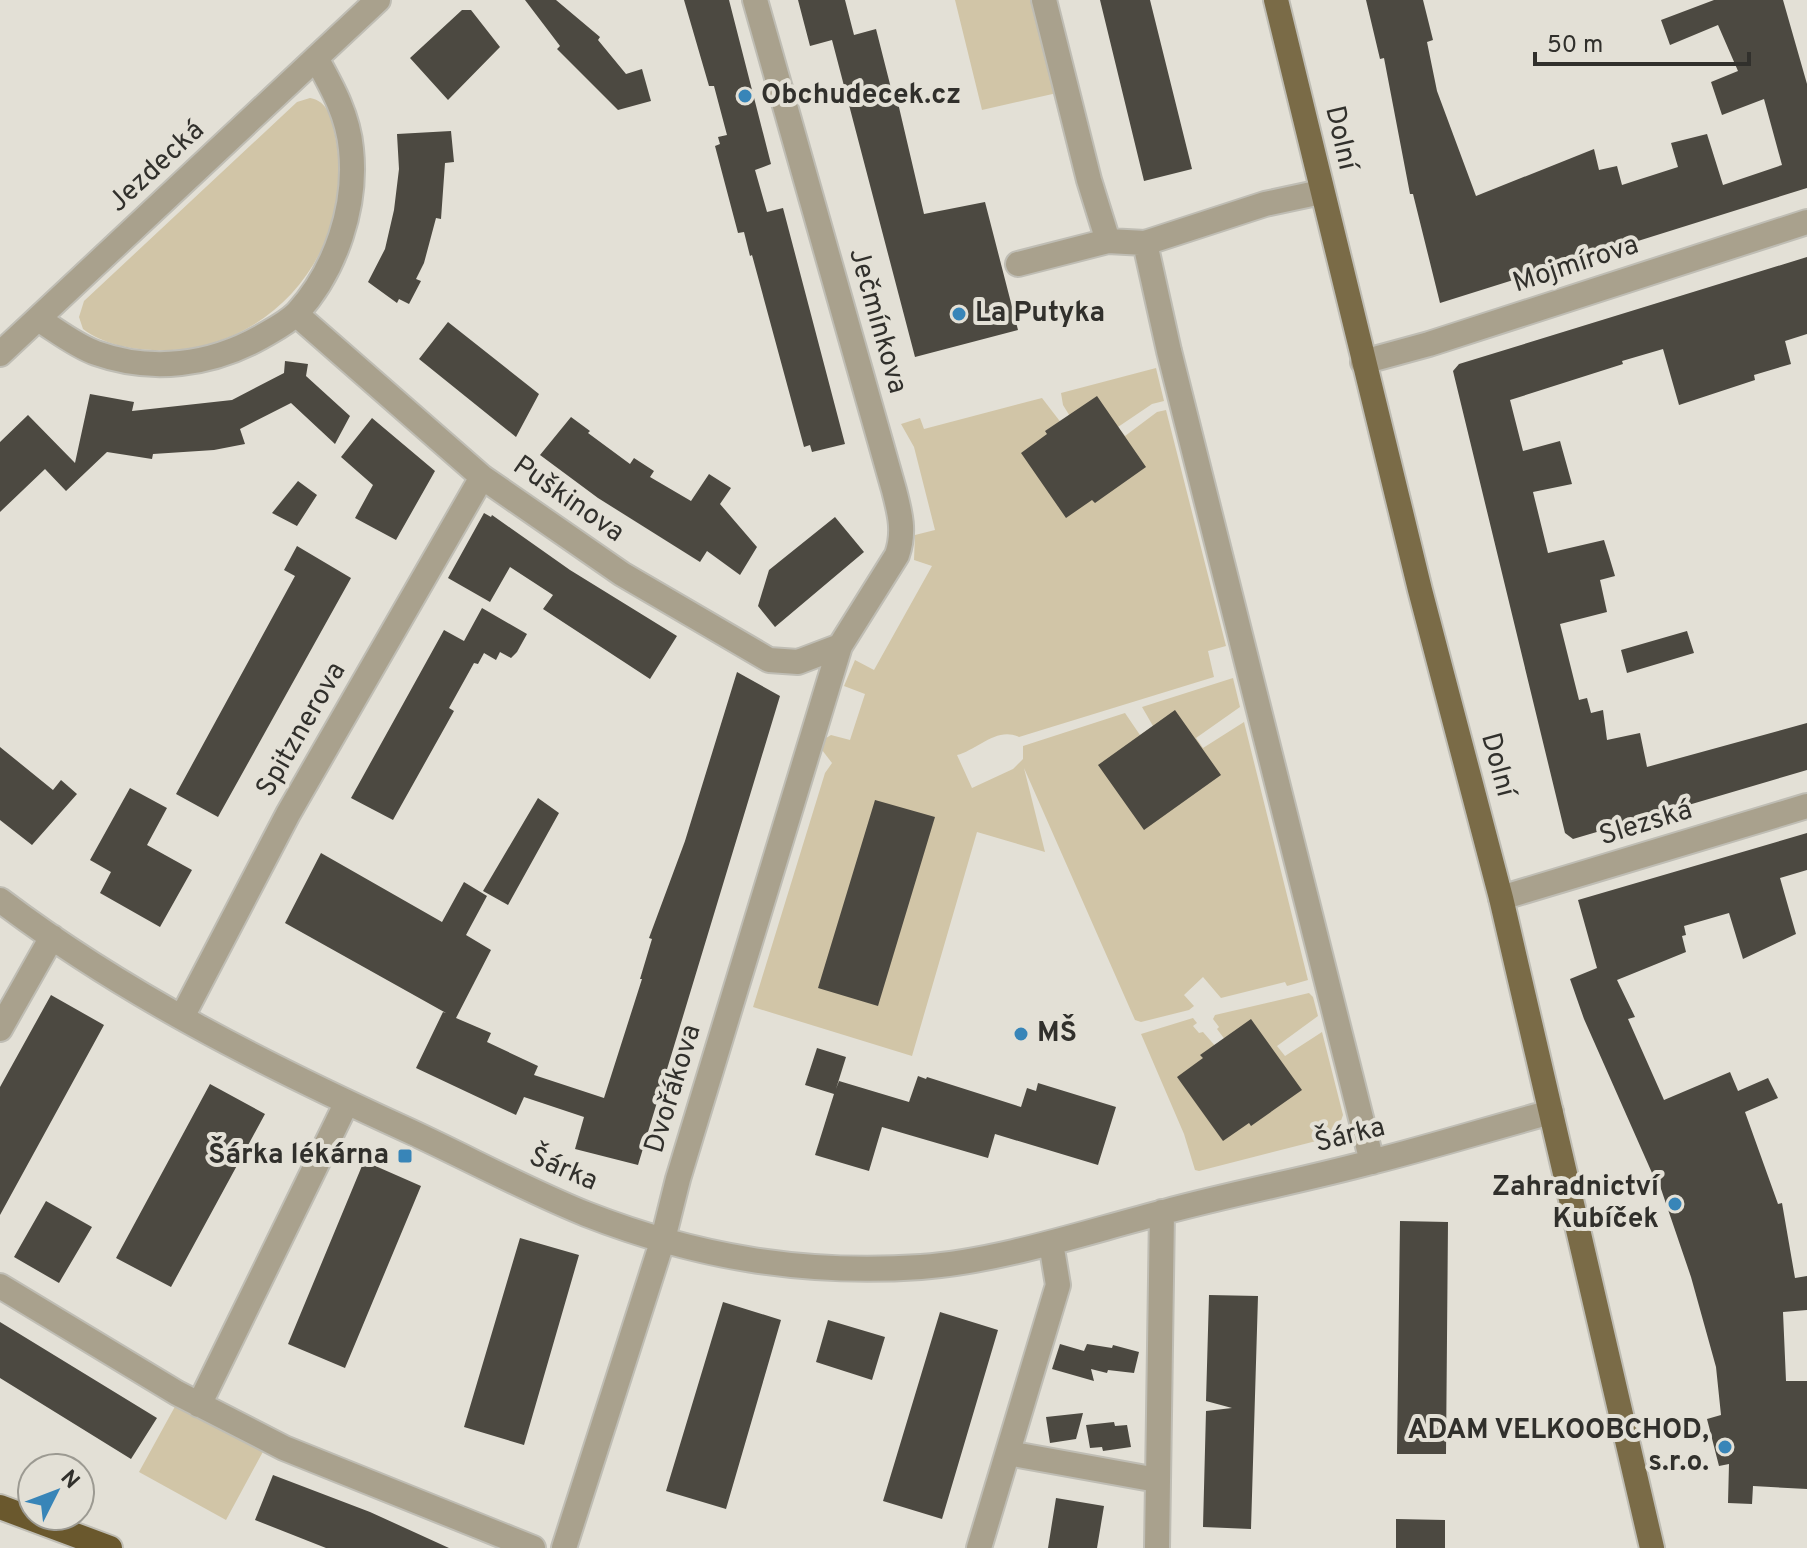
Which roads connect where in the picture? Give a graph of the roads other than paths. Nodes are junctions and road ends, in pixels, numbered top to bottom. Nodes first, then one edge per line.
1 (378, 0) edge
2 (755, 0) edge
3 (1044, 0) edge
4 (1276, 0) edge
5 (316, 58) junction
6 (1321, 192) junction
7 (1807, 222) edge
8 (1108, 241) junction
9 (1145, 243) junction
10 (1018, 264) dead end
11 (296, 314) junction
12 (38, 319) junction
13 (0, 354) edge
14 (1363, 362) junction
15 (482, 477) junction
16 (840, 646) junction
17 (1807, 806) edge
18 (1501, 898) junction
19 (0, 900) edge
20 (52, 937) junction
21 (182, 1017) junction
22 (0, 1029) edge
23 (347, 1102) junction
24 (1551, 1112) junction
25 (1372, 1162) junction
26 (1162, 1212) junction
27 (663, 1239) junction
28 (1051, 1243) junction
29 (0, 1286) edge
30 (199, 1405) junction
31 (1008, 1453) junction
32 (1157, 1480) junction
33 (0, 1507) edge
34 (1647, 1523) junction
35 (110, 1548) edge
36 (533, 1548) edge
37 (564, 1548) edge
38 (979, 1548) edge
39 (1157, 1548) edge
40 (1652, 1548) edge
41 (1660, 1548) edge

1 - 5 street, Jezdecká
2 - 16 street, Ječmínkova
3 - 8 street
4 - 6 main road, Dolní
5 - 11 street
5 - 12 street, Jezdecká
6 - 9 street
6 - 14 main road, Dolní
7 - 14 street, Mojmírova
8 - 9 street
8 - 10 street
9 - 25 street
11 - 12 street
11 - 15 street, Puškinova
12 - 13 street, Jezdecká
14 - 18 main road, Dolní
15 - 16 street, Puškinova
15 - 21 street, Spitznerova
16 - 27 street, Dvořákova
17 - 18 street, Slezská
18 - 24 main road, Dolní
19 - 20 street, Šárka
20 - 21 street, Šárka
20 - 22 street
21 - 23 street, Šárka
23 - 27 street, Šárka
23 - 30 street
24 - 25 street, Šárka
24 - 34 main road, Dolní
25 - 26 street, Šárka
26 - 28 street, Šárka
26 - 32 street
27 - 28 street, Šárka
27 - 37 street, Dvořákova
28 - 31 street
29 - 30 street
30 - 36 street
31 - 32 street
31 - 38 street
32 - 39 street
33 - 35 highway
34 - 40 main road, Dolní
34 - 41 main road

